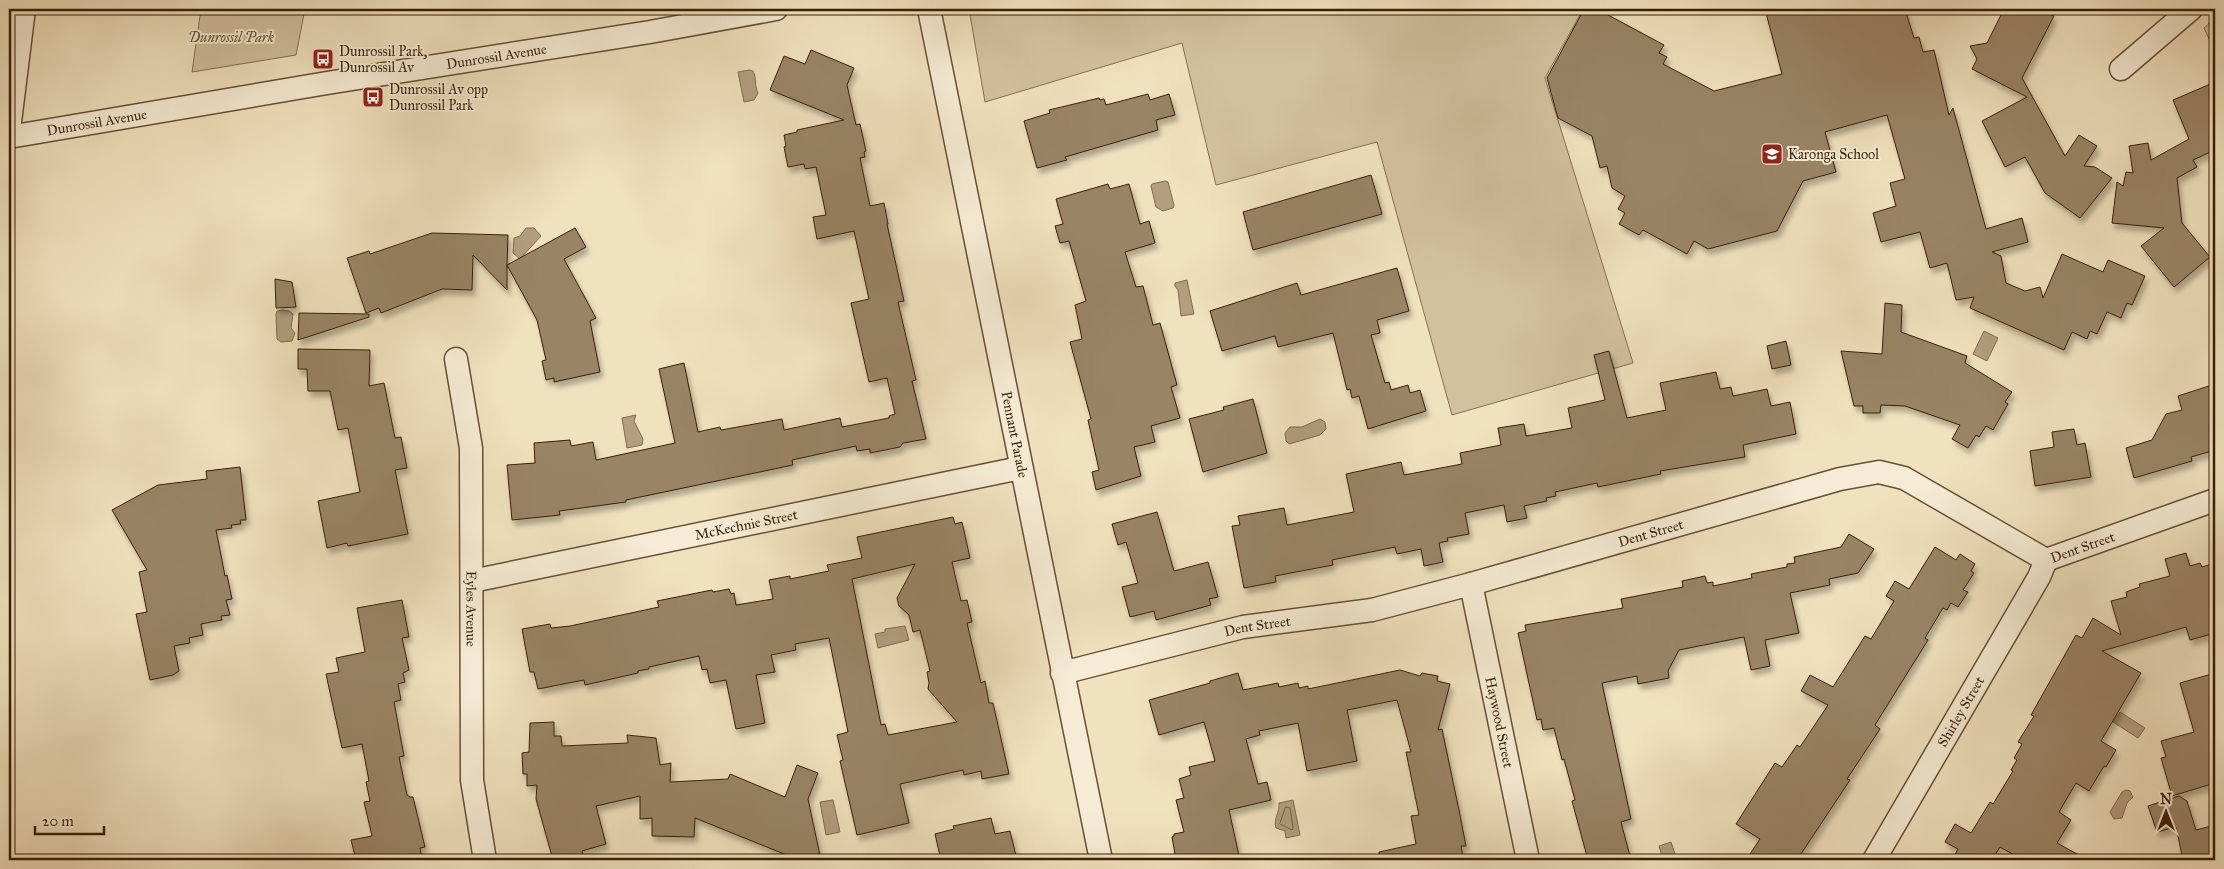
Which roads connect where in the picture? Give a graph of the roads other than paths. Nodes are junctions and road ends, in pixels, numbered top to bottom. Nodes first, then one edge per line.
1 (24, 9) edge
2 (776, 9) edge
3 (929, 9) edge
4 (2190, 9) edge
5 (2121, 69) dead end
6 (9, 130) edge
7 (9, 137) edge
8 (456, 359) dead end
9 (1020, 468) junction
10 (2215, 500) edge
11 (2046, 560) junction
12 (472, 581) junction
13 (1471, 584) junction
14 (1062, 674) junction
15 (485, 860) edge
16 (1101, 860) edge
17 (1528, 860) edge
18 (1874, 860) edge

1 - 6 street
2 - 7 street, Dunrossil Avenue
3 - 9 street, Pennant Parade
4 - 5 street
8 - 12 street, Eyles Avenue
9 - 12 street, McKechnie Street
9 - 14 street, Pennant Parade
10 - 11 street, Dent Street
11 - 13 street, Dent Street
11 - 18 street, Shirley Street
12 - 15 street, Eyles Avenue
13 - 14 street, Dent Street
13 - 17 street, Haywood Street
14 - 16 street, Pennant Parade

